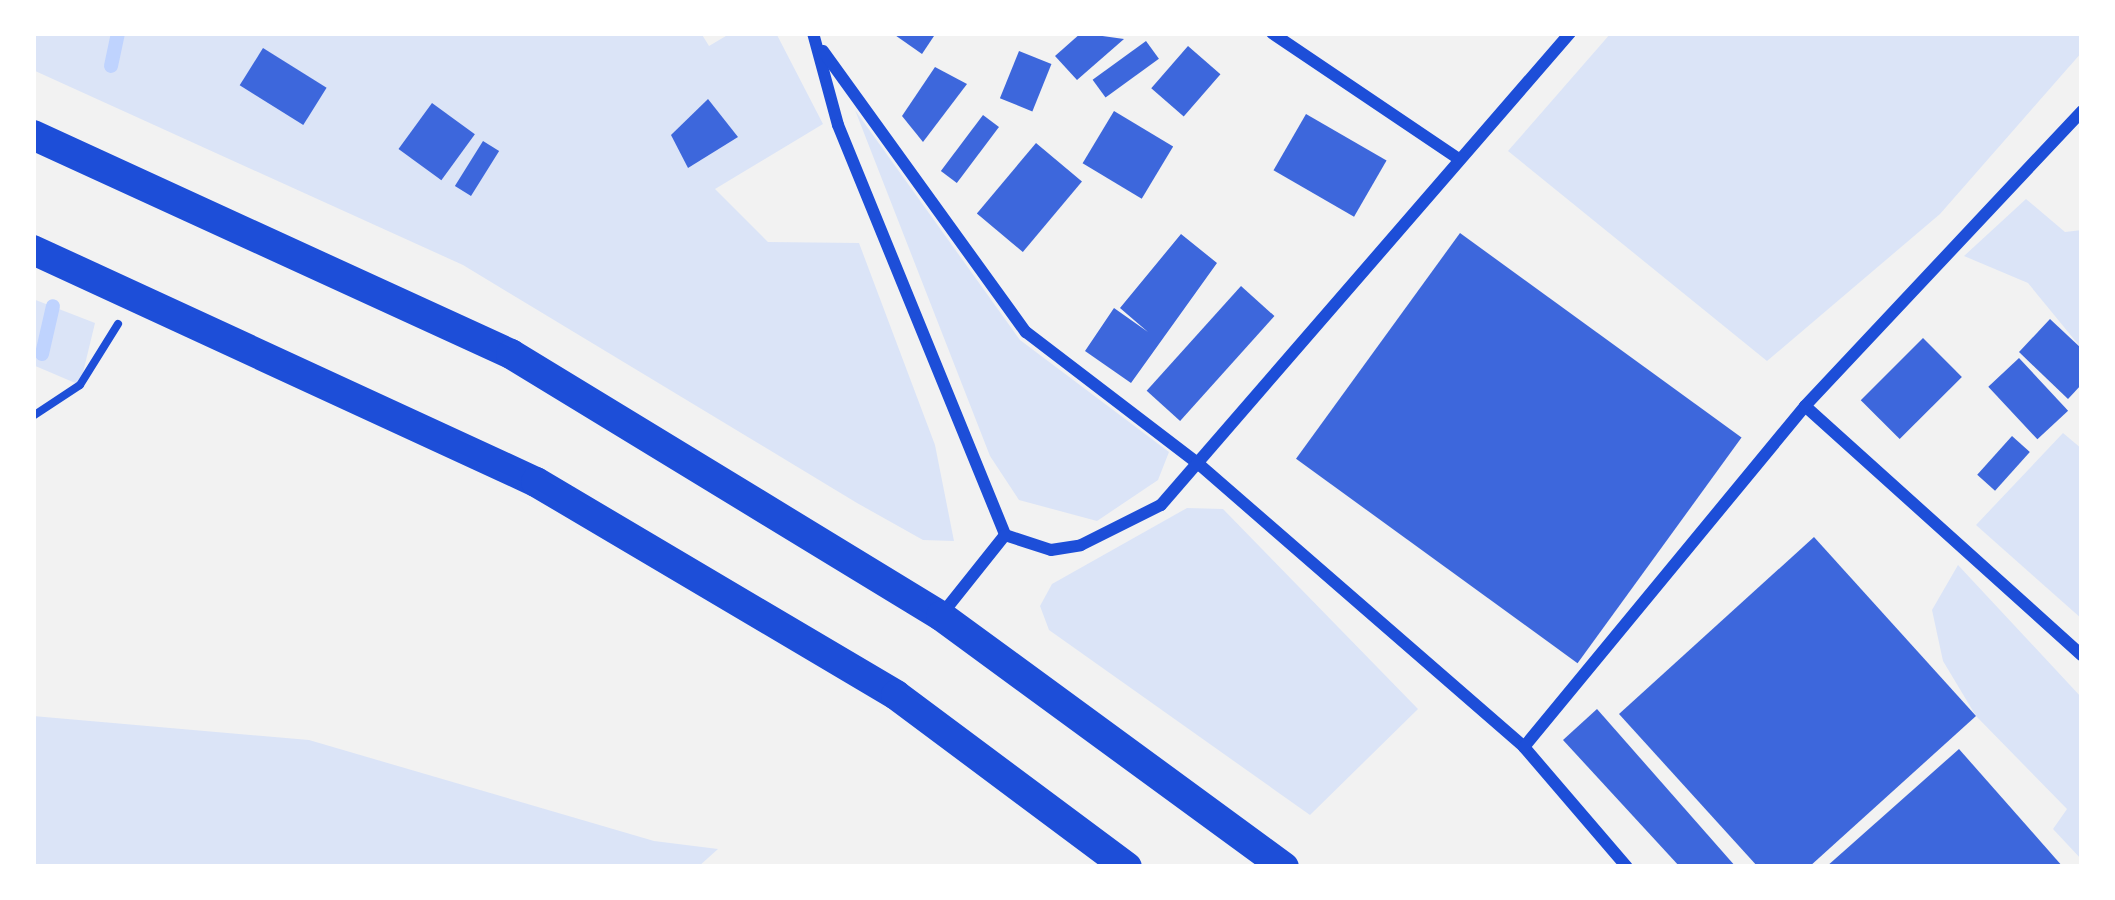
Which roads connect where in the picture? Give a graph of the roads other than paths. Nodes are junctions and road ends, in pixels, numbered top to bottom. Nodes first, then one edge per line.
1 (813, 33) edge
2 (1272, 33) edge
3 (1570, 33) edge
4 (823, 51) junction
5 (2082, 111) edge
6 (33, 135) edge
7 (1456, 157) junction
8 (33, 250) edge
9 (1805, 406) junction
10 (1201, 466) junction
11 (1005, 536) junction
12 (941, 616) junction
13 (2082, 655) edge
14 (1524, 747) junction
15 (1618, 863) edge
16 (1127, 867) edge
17 (1284, 867) edge

1 - 4 street
2 - 7 street
3 - 7 street
4 - 10 street
4 - 11 street
5 - 9 street
6 - 12 highway
7 - 10 street
8 - 16 highway
9 - 13 street
9 - 14 street
10 - 11 street
10 - 14 street
11 - 12 street
12 - 17 highway
14 - 15 street

